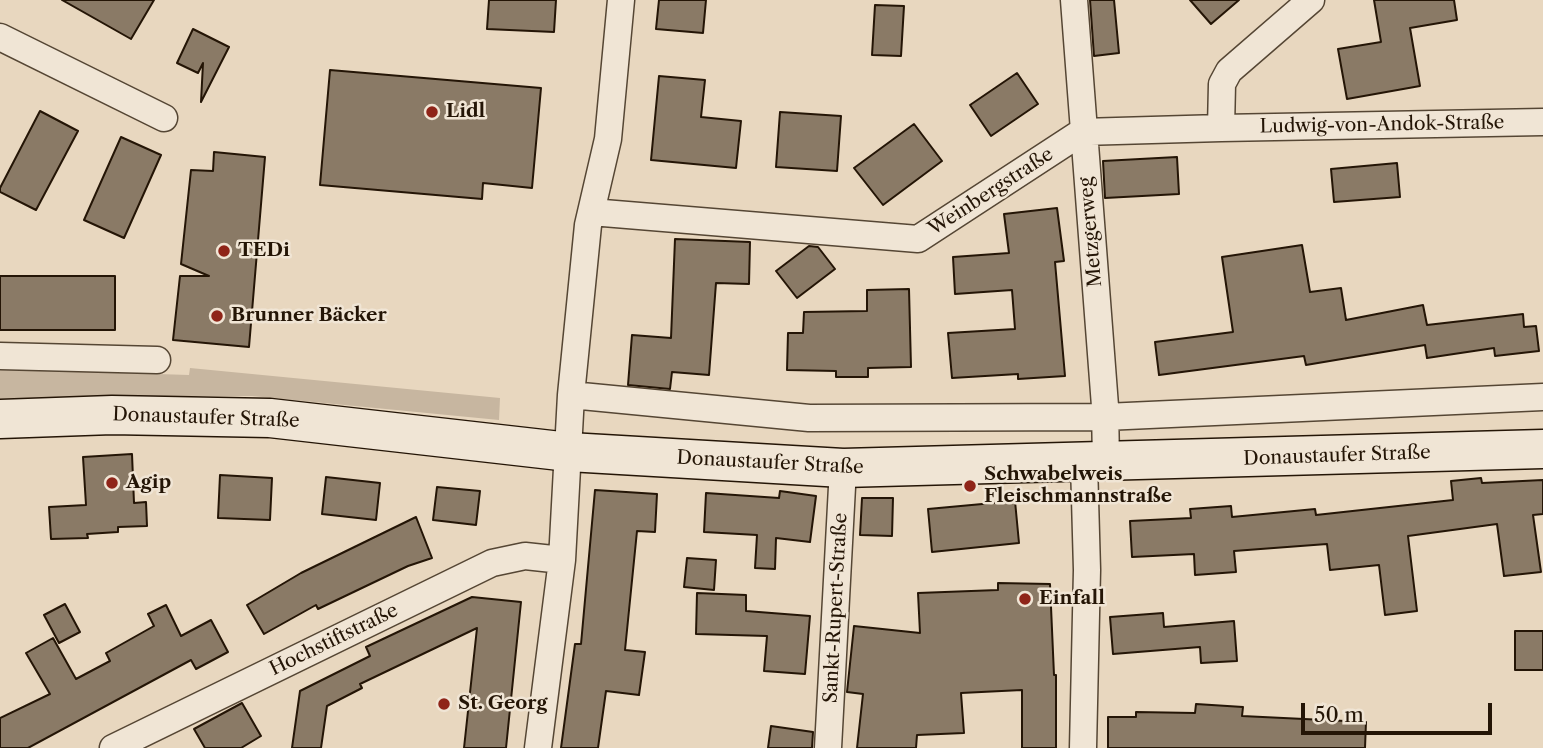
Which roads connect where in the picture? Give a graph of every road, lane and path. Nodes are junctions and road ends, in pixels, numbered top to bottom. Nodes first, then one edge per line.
1 (621, 0) edge
2 (1074, 0) edge
3 (1311, 0) edge
4 (0, 37) edge
5 (164, 118) dead end
6 (1543, 122) edge
7 (1221, 128) junction
8 (1082, 132) junction
9 (591, 212) junction
10 (0, 356) edge
11 (157, 360) dead end
12 (571, 395) junction
13 (1543, 397) edge
14 (1105, 417) junction
15 (0, 419) edge
16 (1543, 449) edge
17 (569, 452) junction
18 (1095, 463) junction
19 (843, 468) junction
20 (562, 560) junction
21 (113, 748) edge
22 (538, 748) edge
23 (828, 748) edge
24 (1083, 748) edge

1 - 9 street
2 - 8 street, Metzgerweg
3 - 7 street
4 - 5 street
6 - 7 street, Ludwig-von-Andok-Straße
7 - 8 street
8 - 9 street, Weinbergstraße
8 - 14 street, Metzgerweg
9 - 12 street
10 - 11 street
12 - 14 street
12 - 17 street
13 - 14 street
14 - 18 street, Metzgerweg
15 - 17 main road, Donaustaufer Straße
16 - 18 main road, Donaustaufer Straße
17 - 19 main road, Donaustaufer Straße
17 - 20 street
18 - 19 main road, Donaustaufer Straße
18 - 24 street, Metzgerweg
19 - 23 street, Sankt-Rupert-Straße
20 - 21 street, Hochstiftstraße
20 - 22 street

